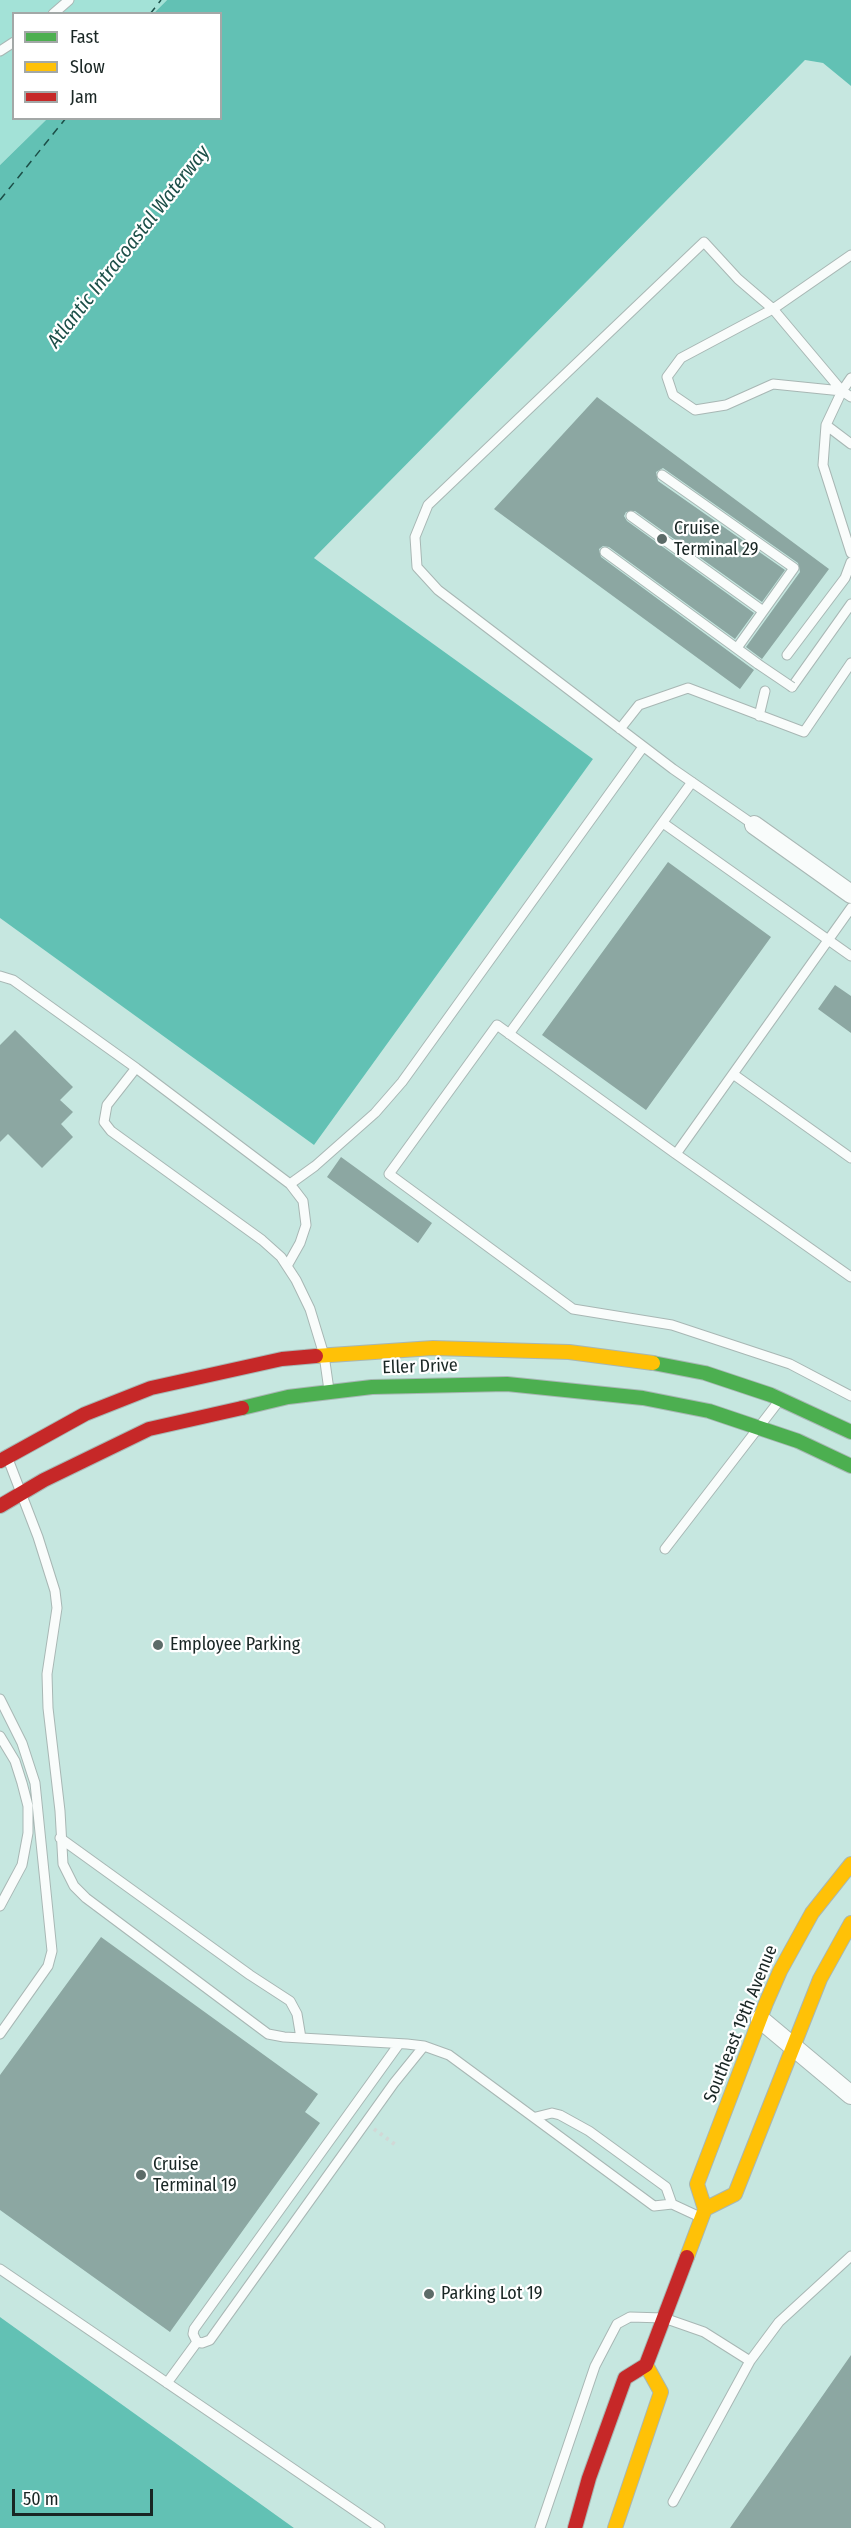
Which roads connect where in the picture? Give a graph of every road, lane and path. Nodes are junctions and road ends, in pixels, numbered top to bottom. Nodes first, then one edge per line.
1 (69, 0) edge
2 (55, 12) edge
3 (851, 255) edge
4 (773, 309) junction
5 (851, 378) edge
6 (842, 391) junction
7 (851, 397) edge
8 (826, 425) junction
9 (851, 444) edge
10 (662, 475) dead end
11 (631, 516) dead end
12 (605, 552) dead end
13 (851, 553) edge
14 (851, 562) edge
15 (848, 580) edge
16 (851, 603) edge
17 (763, 611) junction
18 (737, 648) junction
19 (788, 655) dead end
20 (851, 663) edge
21 (765, 691) dead end
22 (759, 716) junction
23 (620, 729) junction
24 (643, 747) junction
25 (692, 782) junction
26 (663, 823) junction
27 (754, 825) joint
28 (851, 894) edge
29 (851, 908) edge
30 (829, 940) junction
31 (851, 956) edge
32 (0, 976) edge
33 (509, 1034) junction
34 (136, 1068) junction
35 (733, 1074) junction
36 (676, 1154) junction
37 (851, 1158) edge
38 (290, 1184) junction
39 (287, 1266) junction
40 (851, 1277) edge
41 (324, 1355) junction
42 (330, 1392) junction
43 (851, 1396) edge
44 (780, 1399) junction
45 (759, 1427) junction
46 (851, 1432) edge
47 (4, 1459) edge
48 (851, 1466) edge
49 (21, 1493) junction
50 (0, 1506) edge
51 (665, 1549) dead end
52 (0, 1699) edge
53 (0, 1736) edge
54 (60, 1838) junction
55 (851, 1864) edge
56 (0, 1906) edge
57 (851, 1923) edge
58 (760, 2019) junction
59 (0, 2034) edge
60 (300, 2038) junction
61 (399, 2044) junction
62 (424, 2046) junction
63 (794, 2047) junction
64 (851, 2095) edge
65 (536, 2117) junction
66 (369, 2125) dead end
67 (397, 2146) dead end
68 (672, 2204) junction
69 (704, 2214) junction
70 (851, 2256) edge
71 (0, 2269) edge
72 (664, 2318) junction
73 (197, 2342) junction
74 (750, 2361) junction
75 (646, 2365) junction
76 (167, 2383) junction
77 (673, 2502) dead end
78 (380, 2528) edge
79 (540, 2528) edge
80 (575, 2528) edge
81 (615, 2528) edge

1 - 2 lane
3 - 4 lane
4 - 6 lane
4 - 6 lane
4 - 23 lane
5 - 6 lane
6 - 7 lane
6 - 8 lane
8 - 9 lane
8 - 13 lane
10 - 17 lane
11 - 17 lane
12 - 18 lane
14 - 15 lane
15 - 19 lane
16 - 18 lane, bridge
17 - 18 lane
20 - 22 lane
21 - 22 lane
22 - 23 lane
23 - 24 lane
24 - 25 lane
24 - 38 lane
25 - 26 lane
25 - 27 lane
26 - 30 lane
26 - 33 lane
27 - 28 street
29 - 30 lane
30 - 31 lane
30 - 35 lane
32 - 34 lane
33 - 36 lane
33 - 43 lane
34 - 38 lane
34 - 39 lane
35 - 36 lane
35 - 37 lane
36 - 40 lane
38 - 39 lane
39 - 41 lane
41 - 42 lane
41 - 44 street, Eller Drive
41 - 47 street, Eller Drive
42 - 45 street, Eller Drive
42 - 49 street, Eller Drive
44 - 45 lane
44 - 46 street, Eller Drive
45 - 48 street, Eller Drive
45 - 51 lane
47 - 49 lane
49 - 50 street, Eller Drive
49 - 54 lane
52 - 59 lane
53 - 56 lane
54 - 60 lane
54 - 60 lane
55 - 58 street, Southeast 19th Avenue
57 - 63 street
58 - 63 street
58 - 69 street, Southeast 19th Avenue
60 - 61 lane
61 - 62 lane
61 - 73 lane
62 - 65 lane
62 - 73 lane
63 - 64 street
63 - 69 street
65 - 68 lane
65 - 68 lane
66 - 67 path
68 - 69 lane
69 - 72 street
70 - 74 lane
71 - 76 lane
72 - 74 lane
72 - 75 street
72 - 79 lane
73 - 76 lane
74 - 77 lane
75 - 80 street
75 - 81 street
76 - 78 lane

